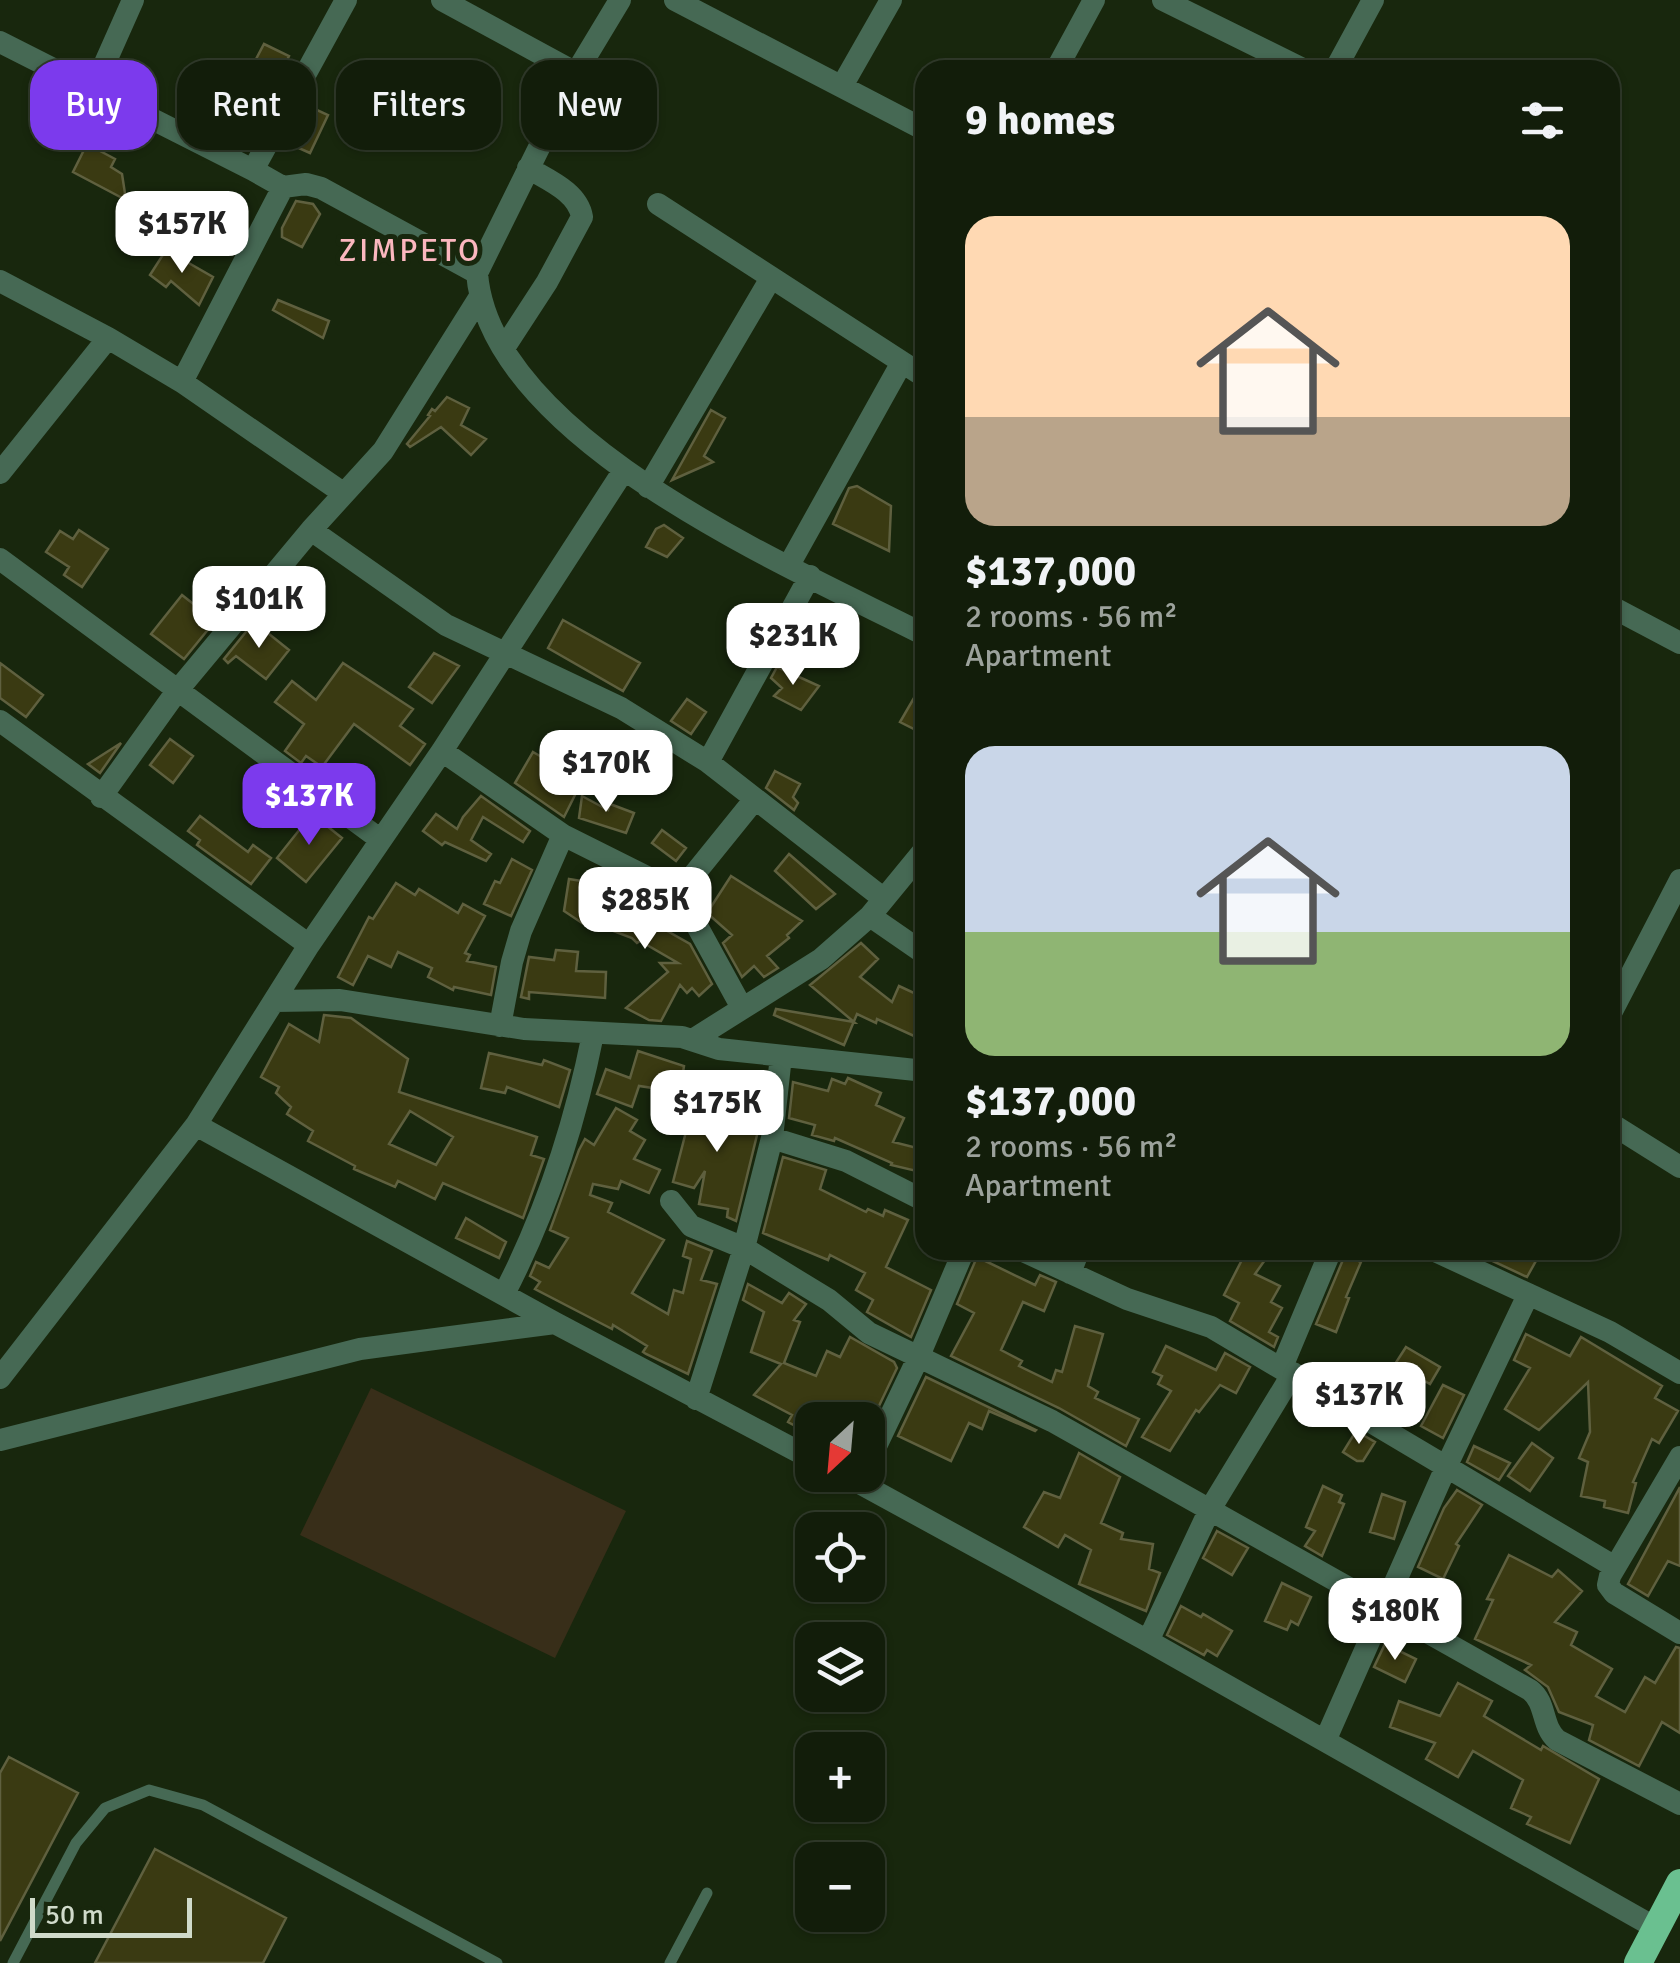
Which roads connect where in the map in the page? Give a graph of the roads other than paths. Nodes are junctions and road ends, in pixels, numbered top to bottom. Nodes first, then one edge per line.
1 (134, 0) edge
2 (346, 0) edge
3 (442, 0) edge
4 (620, 0) edge
5 (675, 0) edge
6 (891, 0) edge
7 (1094, 0) edge
8 (1164, 0) edge
9 (1372, 0) edge
10 (0, 42) edge
11 (34, 60) edge
12 (106, 60) edge
13 (554, 60) edge
14 (583, 60) edge
15 (1061, 60) edge
16 (1285, 60) edge
17 (1341, 60) edge
18 (842, 86) junction
19 (157, 122) edge
20 (915, 125) edge
21 (537, 150) edge
22 (528, 168) junction
23 (253, 170) junction
24 (283, 187) junction
25 (658, 204) dead end
26 (477, 273) junction
27 (771, 278) junction
28 (0, 281) edge
29 (479, 298) junction
30 (108, 338) junction
31 (504, 348) junction
32 (915, 366) edge
33 (915, 369) edge
34 (182, 382) junction
35 (624, 470) junction
36 (0, 473) edge
37 (648, 487) junction
38 (343, 493) junction
39 (311, 530) junction
40 (0, 558) edge
41 (800, 570) junction
42 (1620, 611) edge
43 (915, 630) edge
44 (1680, 643) edge
45 (506, 652) junction
46 (177, 691) junction
47 (0, 721) edge
48 (442, 751) junction
49 (708, 762) junction
50 (101, 797) junction
51 (755, 799) junction
52 (564, 834) junction
53 (380, 840) junction
54 (915, 861) edge
55 (1680, 880) edge
56 (679, 894) junction
57 (877, 908) junction
58 (915, 944) edge
59 (309, 945) junction
60 (1620, 996) edge
61 (275, 1001) junction
62 (742, 1008) junction
63 (500, 1026) junction
64 (593, 1034) junction
65 (694, 1039) junction
66 (780, 1056) junction
67 (915, 1070) edge
68 (196, 1124) junction
69 (1620, 1129) edge
70 (772, 1138) junction
71 (1680, 1167) edge
72 (915, 1196) edge
73 (672, 1201) dead end
74 (744, 1248) junction
75 (960, 1260) edge
76 (1042, 1260) edge
77 (1076, 1260) edge
78 (1327, 1260) edge
79 (1454, 1260) edge
80 (1070, 1273) junction
81 (504, 1294) junction
82 (1528, 1295) junction
83 (555, 1323) junction
84 (919, 1356) junction
85 (1287, 1370) junction
86 (1680, 1374) edge
87 (0, 1378) edge
88 (696, 1399) junction
89 (885, 1422) edge
90 (0, 1440) edge
91 (795, 1449) edge
92 (1680, 1458) edge
93 (1448, 1465) junction
94 (885, 1490) edge
95 (1209, 1511) junction
96 (1615, 1567) junction
97 (1384, 1610) junction
98 (1680, 1633) edge
99 (1148, 1642) junction
100 (1326, 1741) junction
101 (1680, 1804) edge
102 (1680, 1883) edge
103 (707, 1893) dead end
104 (1656, 1928) junction
105 (14, 1963) edge
106 (497, 1963) edge
107 (670, 1963) edge
108 (1638, 1963) edge

1 - 12 street
2 - 23 street
3 - 13 street
4 - 14 street
5 - 18 street
6 - 18 street
7 - 15 street
8 - 16 street
9 - 17 street
10 - 11 street
18 - 20 street
19 - 23 street
21 - 22 street
22 - 26 street
22 - 31 street
23 - 24 street
24 - 26 street
24 - 34 street
25 - 27 street
26 - 29 street
27 - 32 street
27 - 37 street
28 - 30 street
29 - 31 street
29 - 38 street
30 - 34 street
30 - 36 street
31 - 35 street
33 - 41 street
34 - 38 street
35 - 37 street
35 - 45 street
37 - 41 street
38 - 39 street
39 - 45 street
39 - 46 street
40 - 46 street
41 - 43 street
41 - 49 street
42 - 44 street
45 - 48 street
45 - 49 street
46 - 50 street
46 - 53 street
47 - 50 street
48 - 52 street
48 - 53 street
49 - 51 street
50 - 59 street
51 - 56 street
51 - 57 street
52 - 56 street
52 - 63 street
53 - 59 street
54 - 57 street
55 - 60 street
56 - 62 street
57 - 58 street
57 - 62 street
59 - 61 street
61 - 63 street
61 - 68 street
62 - 65 street
63 - 64 street
64 - 65 street
64 - 81 street
65 - 66 street
66 - 67 street
66 - 70 street
68 - 81 street
68 - 87 street
69 - 71 street
70 - 72 street
70 - 74 street
73 - 74 street
74 - 84 street
74 - 88 street
75 - 84 street
76 - 80 street
77 - 80 street
78 - 85 street
79 - 82 street
80 - 85 street
81 - 83 street
82 - 86 street
82 - 93 street
83 - 88 street
83 - 90 street
84 - 89 street
84 - 95 street
85 - 93 street
85 - 95 street
88 - 91 street
92 - 96 street
93 - 96 street
93 - 97 street
94 - 99 street
95 - 97 street
95 - 99 street
96 - 98 street
97 - 100 street
97 - 101 street
99 - 100 street
100 - 104 street
102 - 104 highway
103 - 107 lane
104 - 108 highway
105 - 106 lane

